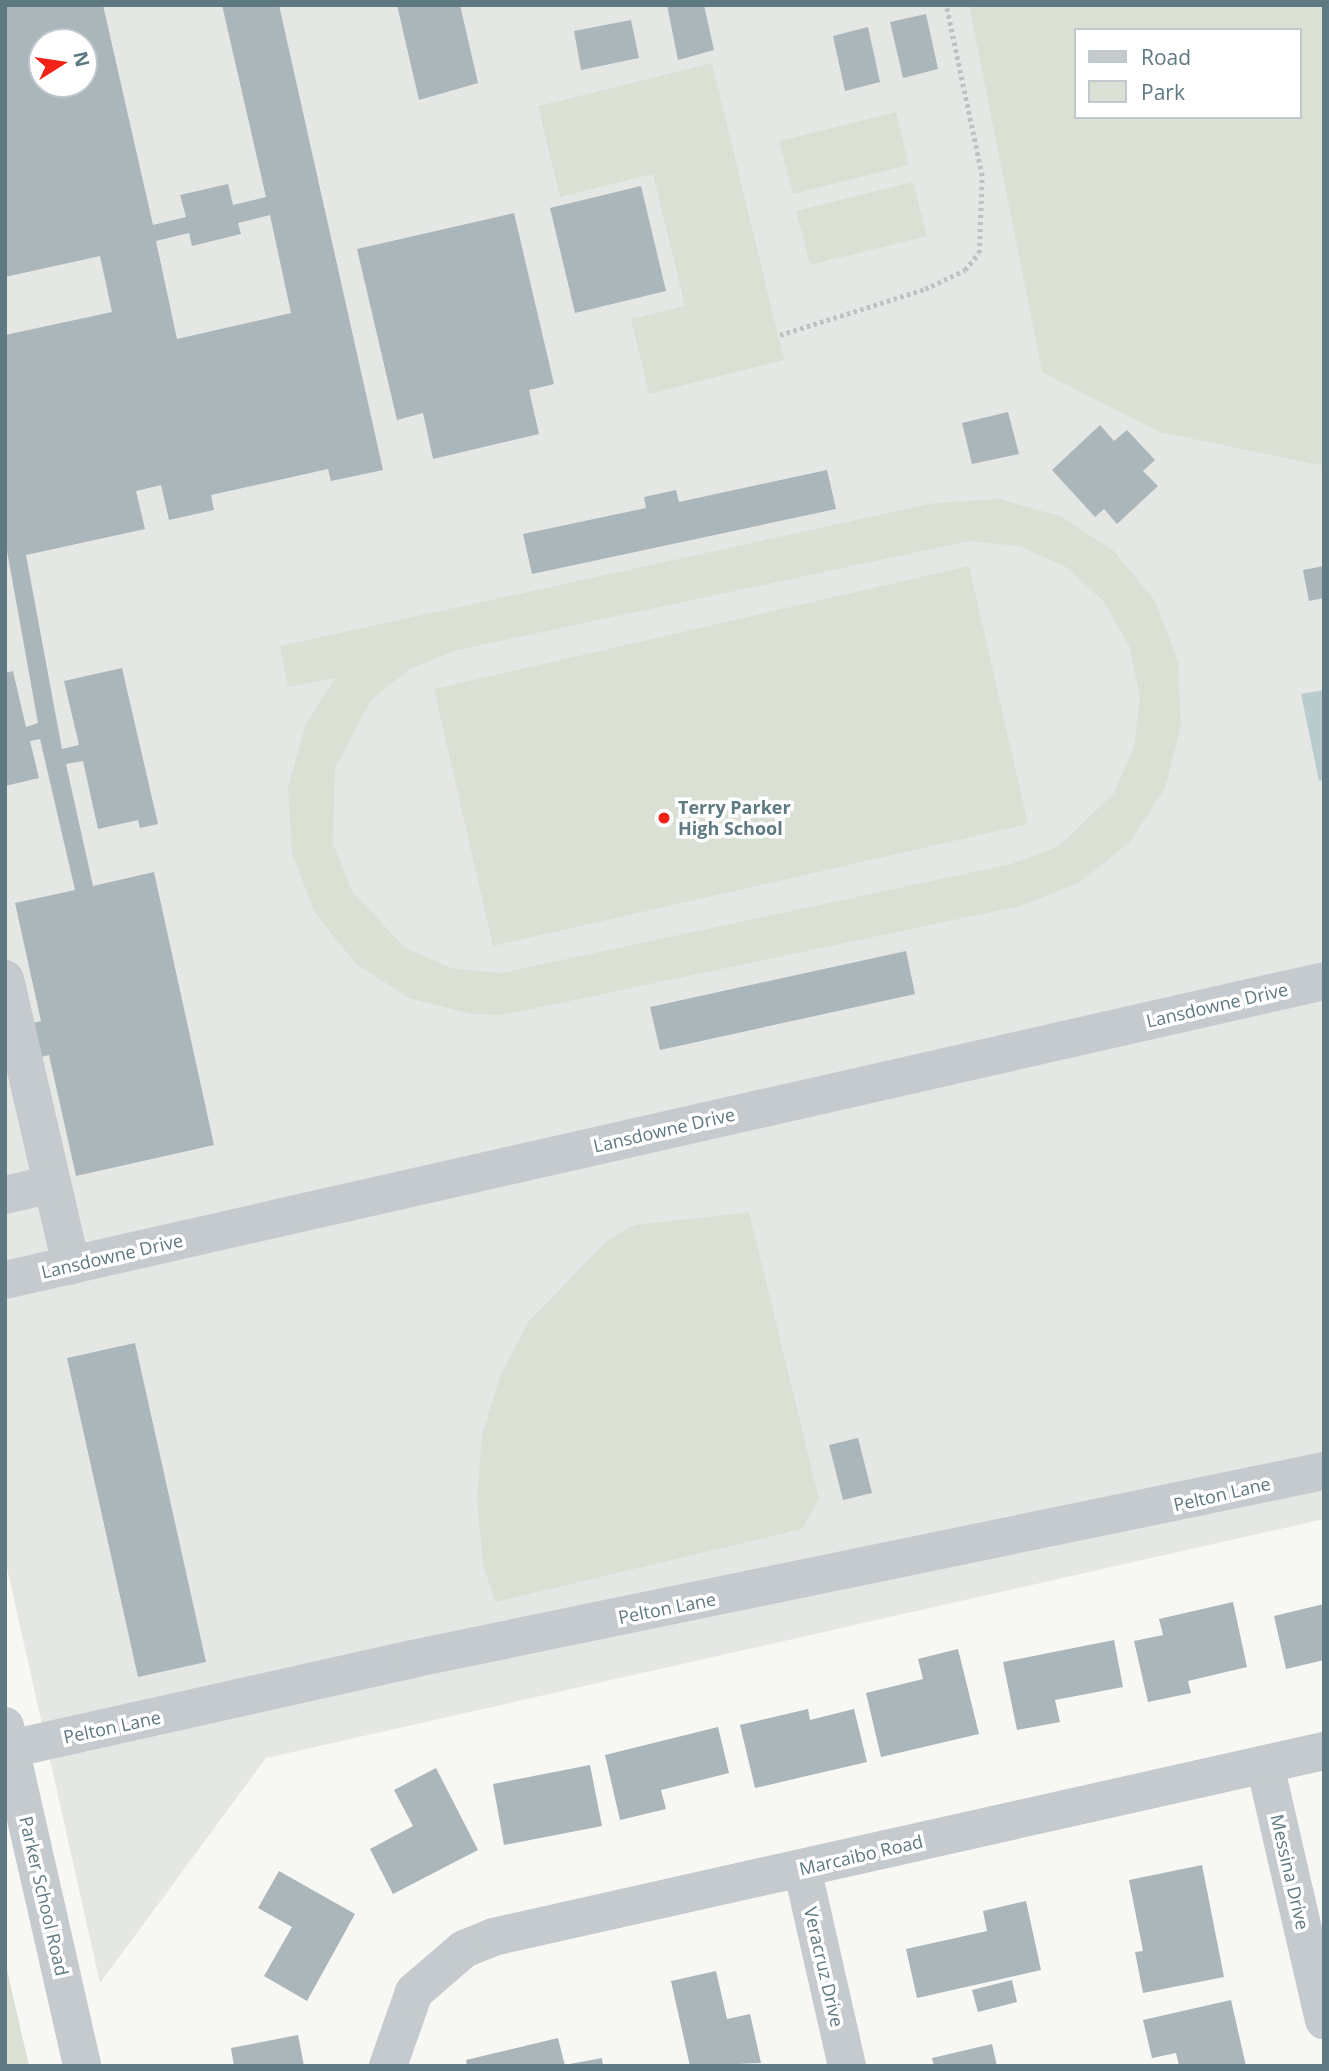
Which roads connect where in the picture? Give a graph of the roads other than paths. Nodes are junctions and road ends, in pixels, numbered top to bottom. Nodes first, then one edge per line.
1 (5, 979) edge
2 (1324, 981) edge
3 (52, 1184) junction
4 (5, 1195) edge
5 (71, 1265) junction
6 (5, 1280) edge
7 (1324, 1471) edge
8 (1324, 1751) edge
9 (9, 1755) edge
10 (1265, 1765) junction
11 (802, 1868) junction
12 (1324, 2020) edge
13 (81, 2065) edge
14 (388, 2066) edge
15 (847, 2066) edge

1 - 3 street
2 - 5 street, Lansdowne Drive
3 - 4 street
3 - 5 street
5 - 6 street, Lansdowne Drive
7 - 9 street, Pelton Lane
8 - 10 street, Marcaibo Road
9 - 13 street, Parker School Road
10 - 11 street, Marcaibo Road
10 - 12 street, Messina Drive
11 - 14 street, Marcaibo Road
11 - 15 street, Veracruz Drive

